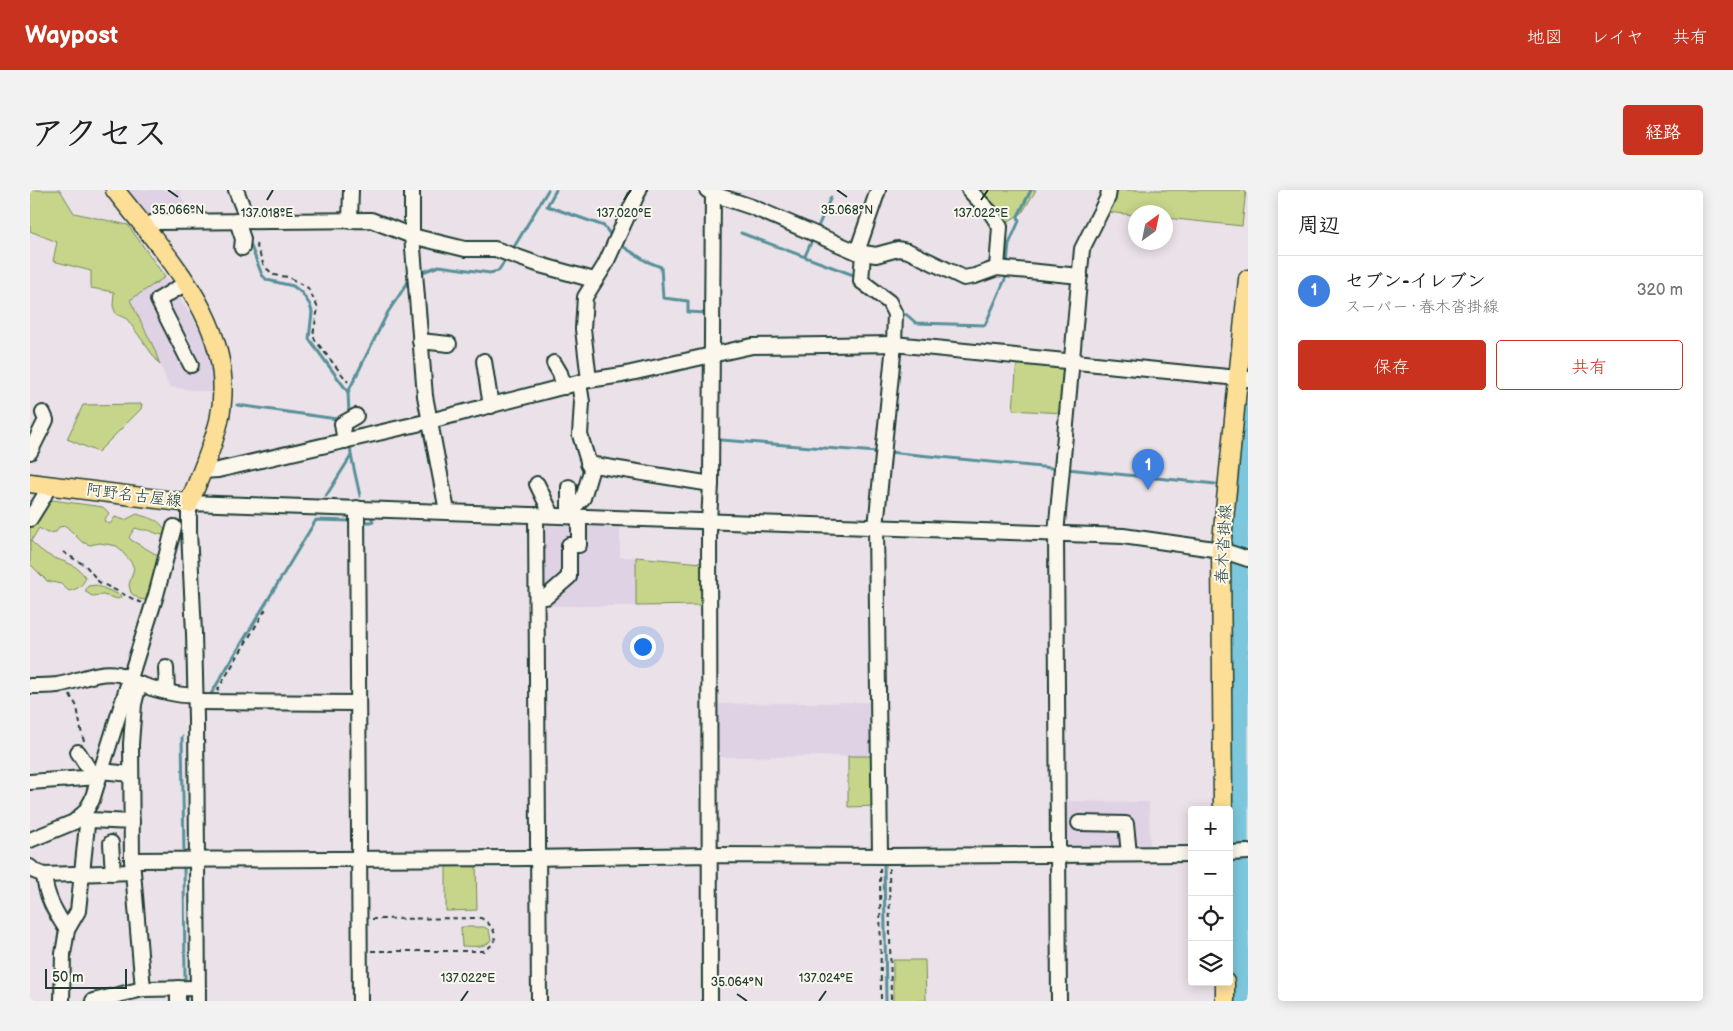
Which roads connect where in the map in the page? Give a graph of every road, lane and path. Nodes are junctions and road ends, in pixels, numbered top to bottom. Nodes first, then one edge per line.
1 (116, 190) edge
2 (236, 190) edge
3 (351, 190) edge
4 (412, 190) edge
5 (639, 190) edge
6 (878, 190) edge
7 (969, 190) edge
8 (1109, 190) edge
9 (711, 191) edge
10 (242, 221) junction
11 (350, 221) junction
12 (144, 227) junction
13 (412, 236) junction
14 (242, 248) dead end
15 (860, 253) junction
16 (997, 268) junction
17 (1080, 276) junction
18 (1248, 279) edge
19 (594, 280) junction
20 (186, 282) junction
21 (420, 341) junction
22 (449, 344) dead end
23 (894, 344) junction
24 (712, 354) junction
25 (484, 361) dead end
26 (1071, 362) junction
27 (554, 363) dead end
28 (191, 365) dead end
29 (1243, 378) edge
30 (348, 382) dead end
31 (584, 382) junction
32 (564, 387) junction
33 (491, 406) junction
34 (43, 413) dead end
35 (352, 418) dead end
36 (430, 421) junction
37 (349, 440) junction
38 (30, 452) edge
39 (588, 464) junction
40 (203, 471) junction
41 (30, 483) edge
42 (538, 484) dead end
43 (711, 484) junction
44 (49, 485) junction
45 (569, 487) dead end
46 (189, 503) junction
47 (357, 508) junction
48 (447, 511) junction
49 (536, 514) junction
50 (566, 515) junction
51 (30, 519) edge
52 (709, 522) junction
53 (174, 527) dead end
54 (876, 527) junction
55 (1056, 534) junction
56 (1221, 550) junction
57 (63, 552) dead end
58 (1248, 559) edge
59 (537, 597) junction
60 (267, 607) dead end
61 (152, 608) junction
62 (166, 668) dead end
63 (68, 682) junction
64 (134, 682) junction
65 (30, 686) edge
66 (167, 691) junction
67 (196, 698) junction
68 (210, 702) junction
69 (358, 703) junction
70 (82, 749) joint
71 (131, 774) junction
72 (97, 775) junction
73 (30, 782) edge
74 (1223, 806) edge
75 (81, 816) junction
76 (132, 822) junction
77 (1079, 823) dead end
78 (30, 840) edge
79 (111, 843) dead end
80 (1248, 852) edge
81 (1058, 853) junction
82 (1233, 853) edge
83 (709, 854) junction
84 (1129, 854) junction
85 (1188, 854) edge
86 (880, 855) junction
87 (538, 858) junction
88 (359, 859) junction
89 (196, 860) junction
90 (133, 866) junction
91 (30, 867) edge
92 (113, 873) junction
93 (44, 875) junction
94 (82, 875) junction
95 (360, 919) junction
96 (67, 930) junction
97 (360, 952) junction
98 (1224, 986) edge
99 (143, 989) junction
100 (178, 994) edge
101 (198, 995) edge
102 (62, 1001) edge
103 (93, 1001) edge
104 (360, 1001) edge
105 (539, 1001) edge
106 (710, 1001) edge
107 (881, 1001) edge
108 (1060, 1001) edge
109 (1225, 1001) edge

1 - 12 main road, 阿野名古屋線
2 - 10 street
3 - 11 street
4 - 13 street
5 - 19 street
6 - 15 street
7 - 16 street
8 - 17 street
9 - 15 street
9 - 24 street
10 - 11 street
10 - 12 street
10 - 14 street
10 - 30 path
11 - 13 street
12 - 20 main road, 阿野名古屋線
13 - 19 street
13 - 21 street
15 - 16 street
15 - 23 street
16 - 17 street
17 - 26 street
18 - 29 main road, 春木沓掛線
19 - 31 street
20 - 28 street
20 - 40 main road, 阿野名古屋線
21 - 22 street
21 - 36 street
23 - 24 street
23 - 26 street
23 - 54 street
24 - 31 street
24 - 43 street
25 - 33 street
26 - 29 street
26 - 55 street
27 - 32 street
29 - 56 main road, 春木沓掛線
31 - 32 street
31 - 39 street
32 - 33 street
33 - 36 street
34 - 38 street
35 - 37 street
36 - 37 street
36 - 48 street
37 - 40 street
39 - 43 street
39 - 50 street
40 - 46 main road, 阿野名古屋線
41 - 44 main road, 阿野名古屋線
42 - 50 street
43 - 52 street
44 - 46 main road, 阿野名古屋線
44 - 51 street
45 - 50 street
46 - 47 street
46 - 67 street
47 - 48 street
47 - 69 street
48 - 49 street
49 - 50 street
49 - 59 street
50 - 52 street
50 - 59 street
52 - 54 street
52 - 83 street
53 - 61 street
54 - 55 street
54 - 86 street
55 - 56 street
55 - 81 street
56 - 58 street
56 - 74 main road, 春木沓掛線
57 - 61 path
59 - 87 street
60 - 68 path
61 - 64 street
62 - 66 street
63 - 64 street
63 - 65 street
63 - 70 path
64 - 66 street
64 - 71 street
64 - 72 street
66 - 67 street
67 - 68 street
67 - 89 street
68 - 69 street
69 - 88 street
70 - 72 street
71 - 72 street
71 - 76 street
72 - 73 street
72 - 75 street
75 - 76 street
75 - 78 street
75 - 94 street
76 - 90 street
77 - 84 street
79 - 92 street
80 - 82 street
81 - 84 street
81 - 86 street
81 - 108 street
83 - 86 street
83 - 87 street
83 - 106 street
84 - 85 street
86 - 107 path
87 - 88 street
87 - 105 street
88 - 89 street
88 - 95 street
89 - 90 street
89 - 101 street
90 - 92 street
90 - 99 street
91 - 93 street
92 - 94 street
93 - 94 street
93 - 96 street
94 - 96 street
95 - 97 street
95 - 97 path
96 - 102 street
97 - 104 street
98 - 109 main road
99 - 100 street
99 - 103 street
100 - 101 street

